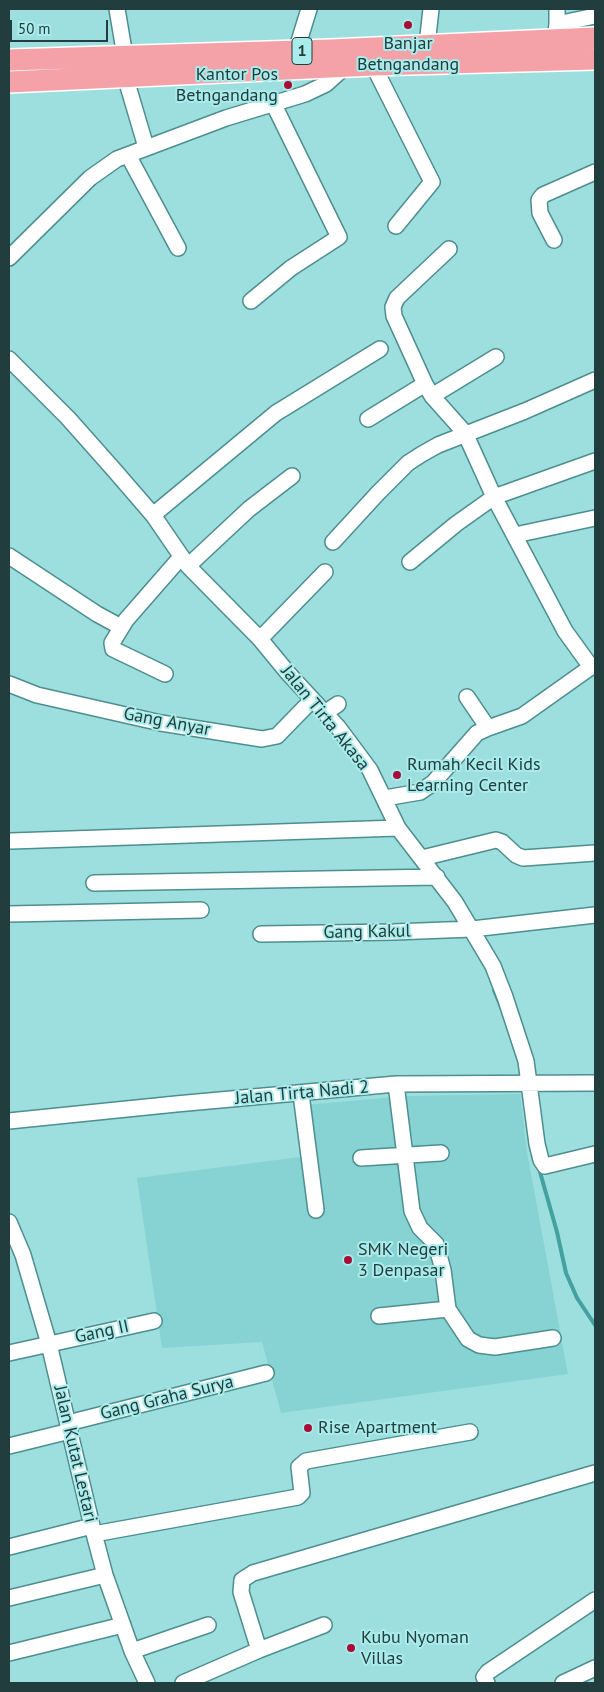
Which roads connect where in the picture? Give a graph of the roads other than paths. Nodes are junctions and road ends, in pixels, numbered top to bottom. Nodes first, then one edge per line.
1 (118, 9) edge
2 (309, 9) edge
3 (432, 9) edge
4 (595, 16) edge
5 (556, 24) edge
6 (595, 38) edge
7 (427, 45) junction
8 (296, 51) junction
9 (595, 59) edge
10 (9, 60) edge
11 (373, 65) junction
12 (125, 66) junction
13 (345, 67) junction
14 (9, 82) edge
15 (273, 103) junction
16 (146, 148) junction
17 (128, 155) junction
18 (593, 178) edge
19 (396, 226) dead end
20 (554, 240) dead end
21 (178, 248) dead end
22 (449, 249) dead end
23 (9, 258) edge
24 (251, 301) dead end
25 (380, 349) dead end
26 (496, 357) dead end
27 (9, 359) edge
28 (595, 380) edge
29 (429, 390) junction
30 (368, 419) dead end
31 (465, 433) junction
32 (595, 461) edge
33 (292, 476) dead end
34 (494, 497) junction
35 (153, 515) junction
36 (595, 518) edge
37 (515, 535) junction
38 (334, 542) dead end
39 (9, 556) edge
40 (184, 561) junction
41 (410, 562) dead end
42 (324, 572) dead end
43 (121, 627) junction
44 (260, 639) junction
45 (593, 667) edge
46 (165, 674) dead end
47 (9, 684) edge
48 (467, 697) dead end
49 (312, 700) junction
50 (338, 704) dead end
51 (325, 713) junction
52 (488, 728) junction
53 (385, 798) junction
54 (398, 828) junction
55 (11, 842) dead end
56 (595, 852) edge
57 (422, 858) junction
58 (437, 877) junction
59 (94, 883) dead end
60 (201, 910) dead end
61 (9, 914) edge
62 (595, 916) edge
63 (472, 928) junction
64 (261, 934) dead end
65 (595, 1083) edge
66 (396, 1084) junction
67 (530, 1084) junction
68 (301, 1094) junction
69 (9, 1121) edge
70 (441, 1153) dead end
71 (595, 1154) edge
72 (405, 1155) junction
73 (361, 1158) dead end
74 (316, 1210) dead end
75 (9, 1222) edge
76 (448, 1309) junction
77 (379, 1316) dead end
78 (154, 1321) dead end
79 (553, 1338) dead end
80 (50, 1344) junction
81 (9, 1354) edge
82 (266, 1373) dead end
83 (69, 1427) junction
84 (470, 1432) dead end
85 (9, 1446) edge
86 (595, 1473) edge
87 (93, 1530) junction
88 (9, 1547) edge
89 (105, 1575) junction
90 (9, 1598) edge
91 (595, 1600) edge
92 (122, 1625) junction
93 (208, 1625) dead end
94 (324, 1625) dead end
95 (259, 1650) junction
96 (132, 1651) junction
97 (9, 1652) edge
98 (595, 1668) edge
99 (147, 1683) edge
100 (183, 1683) edge
101 (487, 1683) edge
102 (563, 1683) edge

1 - 12 street
2 - 8 street
3 - 7 street
4 - 5 street
5 - 6 highway, 1
5 - 7 highway, 1
7 - 8 highway, 1
8 - 12 highway, 1
9 - 11 highway, 1
10 - 12 highway, 1
11 - 13 highway, 1
11 - 19 street
12 - 13 highway, 1
12 - 14 highway, 1
12 - 16 street
13 - 15 street
15 - 16 street
15 - 24 street
16 - 17 street
17 - 21 street
17 - 23 street
18 - 20 street
22 - 29 street
25 - 35 street
26 - 29 street
27 - 35 street, Jalan Tirta Akasa
28 - 31 street
29 - 30 street
29 - 31 street
31 - 34 street
31 - 38 street
32 - 34 street
33 - 40 street
34 - 37 street
34 - 41 street
35 - 40 street, Jalan Tirta Akasa
36 - 37 street
37 - 45 street
39 - 43 street
40 - 43 street
40 - 44 street, Jalan Tirta Akasa
42 - 44 street
43 - 46 street
44 - 49 street, Jalan Tirta Akasa
45 - 52 street
47 - 49 street, Gang Anyar
48 - 52 street
49 - 51 street, Jalan Tirta Akasa
50 - 51 street
51 - 53 street, Jalan Tirta Akasa
52 - 53 street
53 - 54 street, Jalan Tirta Akasa
54 - 55 street
54 - 57 street, Jalan Tirta Akasa
56 - 57 street
57 - 58 street, Jalan Tirta Akasa
58 - 59 street
58 - 63 street, Jalan Tirta Akasa
60 - 61 street
62 - 63 street, Gang Kakul
63 - 64 street, Gang Kakul
63 - 67 street, Jalan Tirta Akasa
65 - 67 street, Jalan Tirta Nadi 2
66 - 67 street, Jalan Tirta Nadi 2
66 - 68 street, Jalan Tirta Nadi 2
66 - 72 street
67 - 71 street, Jalan Tirta Akasa
68 - 69 street, Jalan Tirta Nadi 2
68 - 74 street
70 - 72 street
72 - 73 street
72 - 76 street
75 - 80 street, Jalan Kutat Lestari
76 - 77 street
76 - 79 street
78 - 80 street, Gang II
80 - 81 street, Gang II
80 - 83 street, Jalan Kutat Lestari
82 - 83 street, Gang Graha Surya
83 - 85 street, Gang Graha Surya
83 - 87 street, Jalan Kutat Lestari
84 - 87 street
86 - 95 street
87 - 88 street
87 - 89 street, Jalan Kutat Lestari
89 - 90 street
89 - 92 street, Jalan Kutat Lestari
91 - 101 street
92 - 96 street, Jalan Kutat Lestari
92 - 97 street
93 - 96 street
94 - 95 street
95 - 100 street
96 - 99 street, Jalan Kutat Lestari
98 - 102 street

